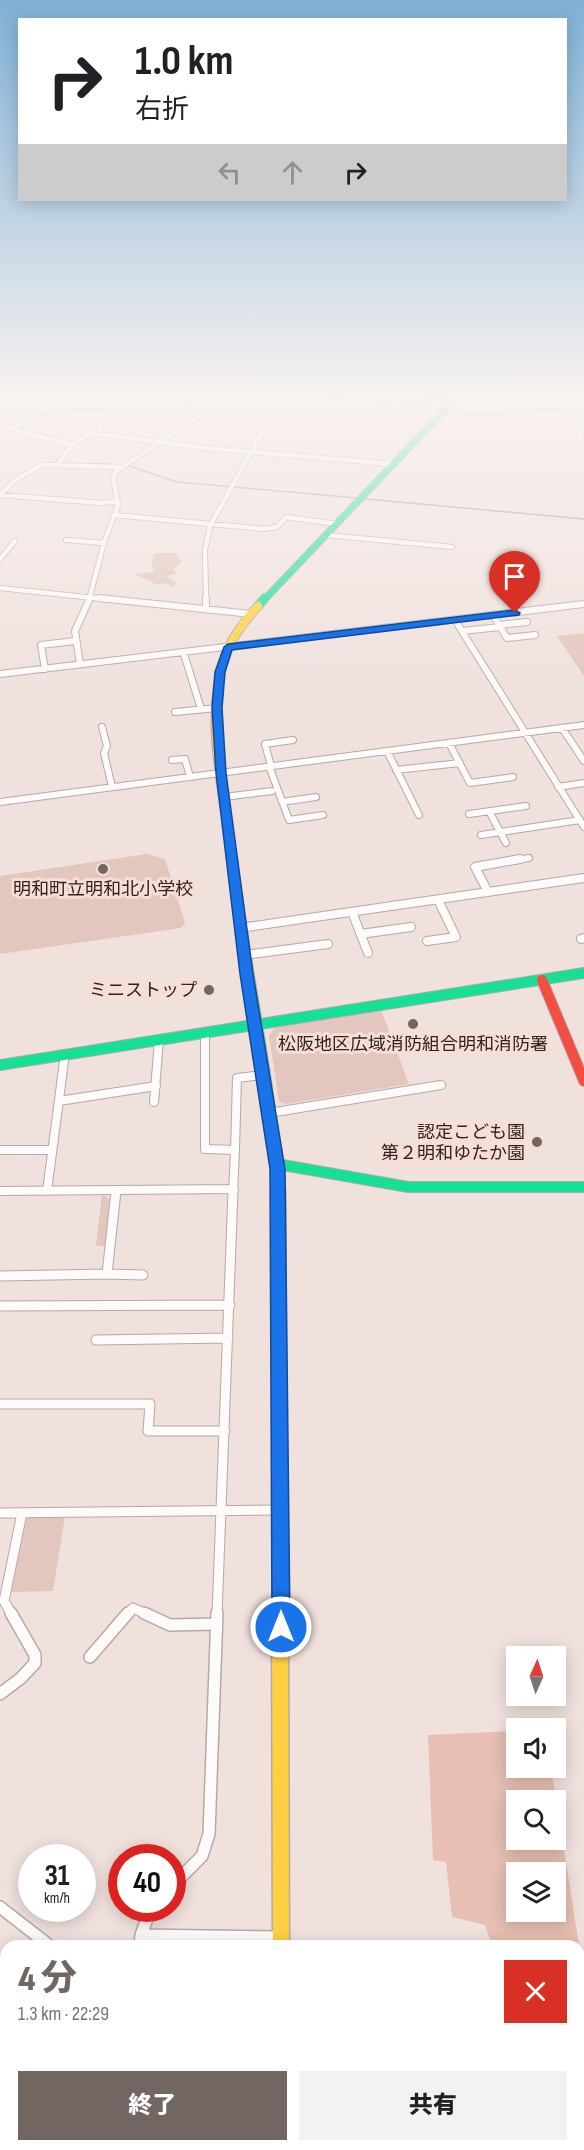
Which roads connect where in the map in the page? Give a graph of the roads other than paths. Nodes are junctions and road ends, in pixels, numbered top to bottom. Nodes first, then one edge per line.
1 (116, 493) edge
2 (229, 493) edge
3 (366, 493) edge
4 (1, 495) edge
5 (118, 501) junction
6 (115, 515) junction
7 (212, 524) junction
8 (337, 524) junction
9 (326, 535) junction
10 (66, 540) dead end
11 (15, 541) dead end
12 (104, 543) junction
13 (452, 547) dead end
14 (0, 558) edge
15 (0, 588) edge
16 (90, 598) junction
17 (584, 604) edge
18 (206, 609) junction
19 (250, 614) junction
20 (493, 615) junction
21 (455, 620) junction
22 (527, 622) dead end
23 (499, 626) junction
24 (462, 631) junction
25 (535, 635) dead end
26 (75, 641) junction
27 (228, 647) junction
28 (184, 654) dead end
29 (80, 664) junction
30 (45, 669) junction
31 (0, 674) edge
32 (217, 708) junction
33 (201, 709) junction
34 (175, 712) dead end
35 (584, 725) edge
36 (102, 727) dead end
37 (562, 728) junction
38 (525, 733) junction
39 (293, 740) dead end
40 (449, 743) junction
41 (387, 751) junction
42 (172, 760) dead end
43 (584, 761) edge
44 (460, 763) junction
45 (270, 766) junction
46 (396, 770) junction
47 (221, 773) junction
48 (190, 777) junction
49 (513, 777) dead end
50 (584, 783) edge
51 (112, 787) junction
52 (558, 787) junction
53 (273, 790) dead end
54 (224, 797) junction
55 (316, 797) dead end
56 (282, 801) junction
57 (0, 802) edge
58 (526, 806) dead end
59 (489, 811) junction
60 (584, 813) edge
61 (469, 814) dead end
62 (575, 814) junction
63 (323, 815) dead end
64 (419, 815) dead end
65 (582, 824) edge
66 (500, 832) junction
67 (481, 835) dead end
68 (506, 843) dead end
69 (529, 858) dead end
70 (584, 878) edge
71 (488, 892) junction
72 (438, 900) junction
73 (352, 912) junction
74 (411, 927) dead end
75 (240, 928) junction
76 (361, 934) junction
77 (427, 941) dead end
78 (328, 944) dead end
79 (368, 953) dead end
80 (244, 956) junction
81 (584, 973) edge
82 (542, 980) junction
83 (255, 1025) junction
84 (205, 1033) junction
85 (159, 1040) junction
86 (65, 1054) junction
87 (0, 1065) edge
88 (263, 1075) junction
89 (584, 1081) edge
90 (441, 1085) dead end
91 (156, 1086) junction
92 (59, 1101) junction
93 (154, 1102) dead end
94 (269, 1113) junction
95 (0, 1150) edge
96 (52, 1150) junction
97 (235, 1150) junction
98 (277, 1164) junction
99 (584, 1187) edge
100 (234, 1189) junction
101 (0, 1191) edge
102 (47, 1191) junction
103 (116, 1191) junction
104 (107, 1274) junction
105 (143, 1275) dead end
106 (0, 1276) edge
107 (230, 1305) junction
108 (0, 1306) edge
109 (228, 1338) junction
110 (96, 1340) dead end
111 (0, 1404) edge
112 (225, 1431) junction
113 (222, 1509) junction
114 (281, 1510) junction
115 (0, 1513) edge
116 (22, 1513) junction
117 (216, 1624) junction
118 (90, 1657) dead end
119 (0, 1694) edge
120 (186, 1872) edge
121 (0, 1907) edge
122 (146, 1922) edge
123 (42, 1940) edge
124 (140, 1940) edge
125 (281, 1940) edge

1 - 5 street
2 - 7 street
3 - 8 street
4 - 5 street
5 - 6 street
6 - 7 street
6 - 12 street
7 - 8 street
7 - 18 street
8 - 9 street
9 - 13 street
9 - 19 street
10 - 12 street
11 - 14 street
12 - 16 street
15 - 16 street
16 - 18 street
16 - 26 street
17 - 20 street
18 - 19 street
19 - 27 street
20 - 21 street
20 - 23 street
21 - 24 street
21 - 27 street
22 - 23 street
23 - 24 street
23 - 25 street
24 - 38 street
26 - 29 street
26 - 30 street
27 - 29 street
27 - 32 street
28 - 33 street
29 - 30 street
30 - 31 street
32 - 33 street
32 - 47 street
33 - 34 street
35 - 37 street
36 - 51 street
37 - 38 street
37 - 43 street
38 - 40 street
38 - 52 street
39 - 45 street
40 - 41 street
40 - 44 street
41 - 45 street
41 - 46 street
42 - 48 street
44 - 46 street
44 - 49 street
45 - 47 street
45 - 56 street
46 - 64 street
47 - 48 street
47 - 54 street
48 - 51 street
50 - 52 street
51 - 57 street
52 - 62 street
53 - 54 street
54 - 75 street
55 - 56 street
56 - 63 street
58 - 59 street
59 - 61 street
59 - 66 street
60 - 62 street
62 - 65 street
65 - 66 street
66 - 67 street
66 - 68 street
69 - 71 street
70 - 71 street
71 - 72 street
72 - 73 street
72 - 77 street
73 - 75 street
73 - 76 street
74 - 76 street
75 - 80 street
76 - 79 street
78 - 80 street
80 - 83 street
81 - 82 street
82 - 83 street
82 - 89 street
83 - 84 street
83 - 88 street
84 - 85 street
84 - 97 street
85 - 86 street
85 - 91 street
86 - 87 street
86 - 92 street
88 - 94 street
88 - 97 street
90 - 94 street
91 - 92 street
91 - 93 street
92 - 96 street
94 - 98 street
95 - 96 street
96 - 102 street
97 - 100 street
98 - 99 street
98 - 114 street
100 - 103 street
100 - 107 street
101 - 102 street
102 - 103 street
103 - 104 street
104 - 105 street
104 - 106 street
107 - 108 street
107 - 109 street
109 - 110 street
109 - 112 street
111 - 112 street
112 - 113 street
113 - 114 street
113 - 116 street
113 - 117 street
114 - 125 street
115 - 116 street
116 - 119 street
117 - 118 street
117 - 120 street
121 - 123 street
122 - 124 street

